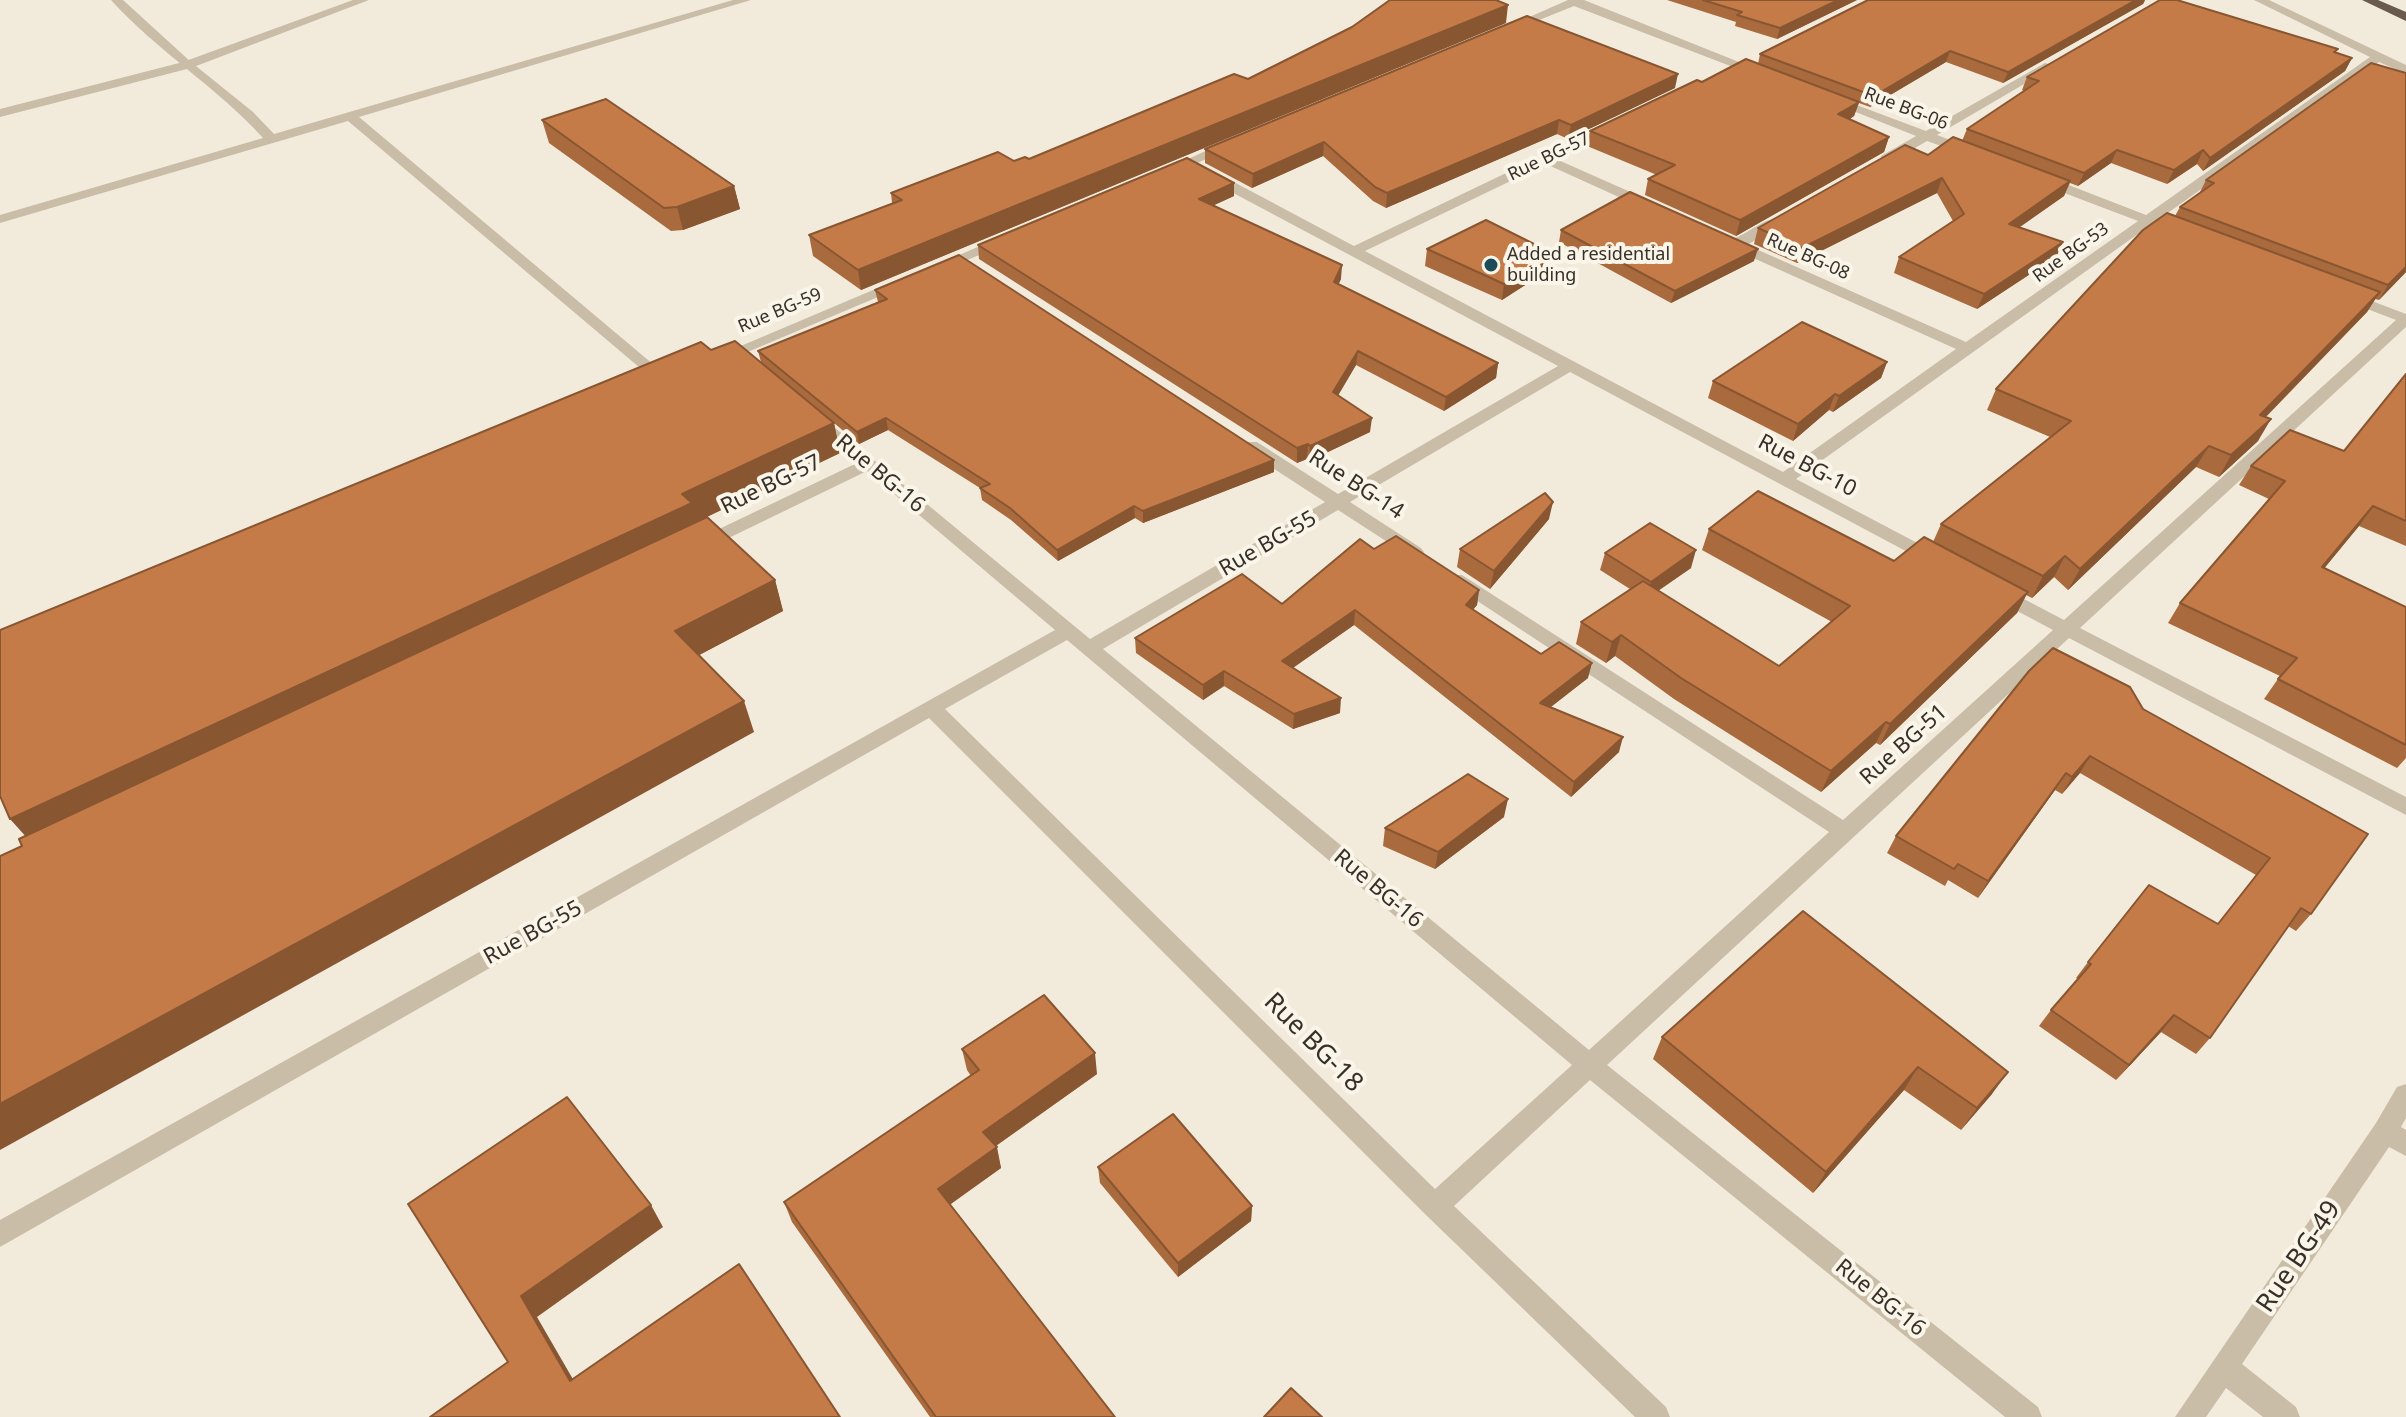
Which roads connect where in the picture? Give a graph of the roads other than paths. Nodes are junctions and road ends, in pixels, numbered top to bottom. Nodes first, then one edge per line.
1 (117, 0) edge
2 (363, 0) edge
3 (745, 0) edge
4 (2260, 0) edge
5 (2368, 0) edge
6 (1576, 1) edge
7 (2406, 17) edge
8 (1488, 37) edge
9 (2378, 57) junction
10 (1753, 58) edge
11 (2058, 60) edge
12 (187, 65) junction
13 (1740, 65) junction
14 (2406, 70) edge
15 (1726, 72) edge
16 (1783, 81) edge
17 (1826, 98) edge
18 (0, 113) edge
19 (350, 116) junction
20 (1629, 119) edge
21 (1926, 136) junction
22 (271, 139) junction
23 (1244, 139) edge
24 (1985, 158) edge
25 (1546, 159) junction
26 (1187, 163) junction
27 (1872, 167) edge
28 (1159, 175) edge
29 (2030, 175) edge
30 (1668, 214) edge
31 (1790, 214) edge
32 (0, 219) edge
33 (2148, 220) junction
34 (1018, 234) edge
35 (2191, 237) edge
36 (1354, 251) junction
37 (2334, 291) edge
38 (2406, 319) edge
39 (1968, 349) junction
40 (734, 352) junction
41 (707, 363) edge
42 (1570, 366) junction
43 (759, 372) edge
44 (665, 381) edge
45 (796, 403) edge
46 (1234, 435) edge
47 (869, 464) junction
48 (1784, 479) junction
49 (1338, 502) junction
50 (684, 553) edge
51 (1946, 565) edge
52 (1986, 586) edge
53 (2067, 629) junction
54 (1067, 631) junction
55 (1089, 648) junction
56 (931, 708) junction
57 (2406, 807) edge
58 (1845, 832) junction
59 (1589, 1065) junction
60 (2406, 1095) edge
61 (2395, 1138) edge
62 (1435, 1206) junction
63 (0, 1234) edge
64 (2224, 1368) junction
65 (1656, 1417) edge
66 (2028, 1417) edge
67 (2189, 1417) edge
68 (2286, 1417) edge

1 - 12 street
2 - 12 street
3 - 19 street
4 - 9 street
5 - 7 highway
6 - 8 street
6 - 13 street
9 - 14 street
9 - 33 street, Rue BG-53
10 - 13 street
11 - 21 street
12 - 18 street
12 - 22 street
13 - 15 street
13 - 16 street
17 - 21 street, Rue BG-06
19 - 22 street
19 - 44 street
20 - 25 street, Rue BG-57
21 - 24 street, Rue BG-06
21 - 27 street
22 - 32 street
23 - 26 street
25 - 30 street
25 - 36 street, Rue BG-57
26 - 28 street
26 - 36 street, Rue BG-10
29 - 33 street
31 - 39 street, Rue BG-08
33 - 35 street
33 - 39 street, Rue BG-53
34 - 40 street, Rue BG-59
36 - 42 street, Rue BG-10
37 - 38 street
38 - 53 street, Rue BG-51
39 - 48 street, Rue BG-53
40 - 41 street, Rue BG-59
40 - 43 street
42 - 48 street, Rue BG-10
42 - 49 street, Rue BG-55
45 - 47 street, Rue BG-16
46 - 49 street, Rue BG-14
47 - 50 street, Rue BG-57
47 - 54 street, Rue BG-16
48 - 51 street, Rue BG-10
49 - 55 street, Rue BG-55
49 - 58 street, Rue BG-14
52 - 53 street
53 - 57 street
53 - 58 street, Rue BG-51
54 - 55 street, Rue BG-16
54 - 56 street, Rue BG-55
55 - 59 street, Rue BG-16
56 - 62 street, Rue BG-18
56 - 63 street, Rue BG-55
58 - 59 street, Rue BG-51
59 - 62 street, Rue BG-51
59 - 66 street, Rue BG-16
60 - 61 street, Rue BG-49
61 - 64 street, Rue BG-49
62 - 65 street, Rue BG-18
64 - 67 street, Rue BG-49
64 - 68 street

